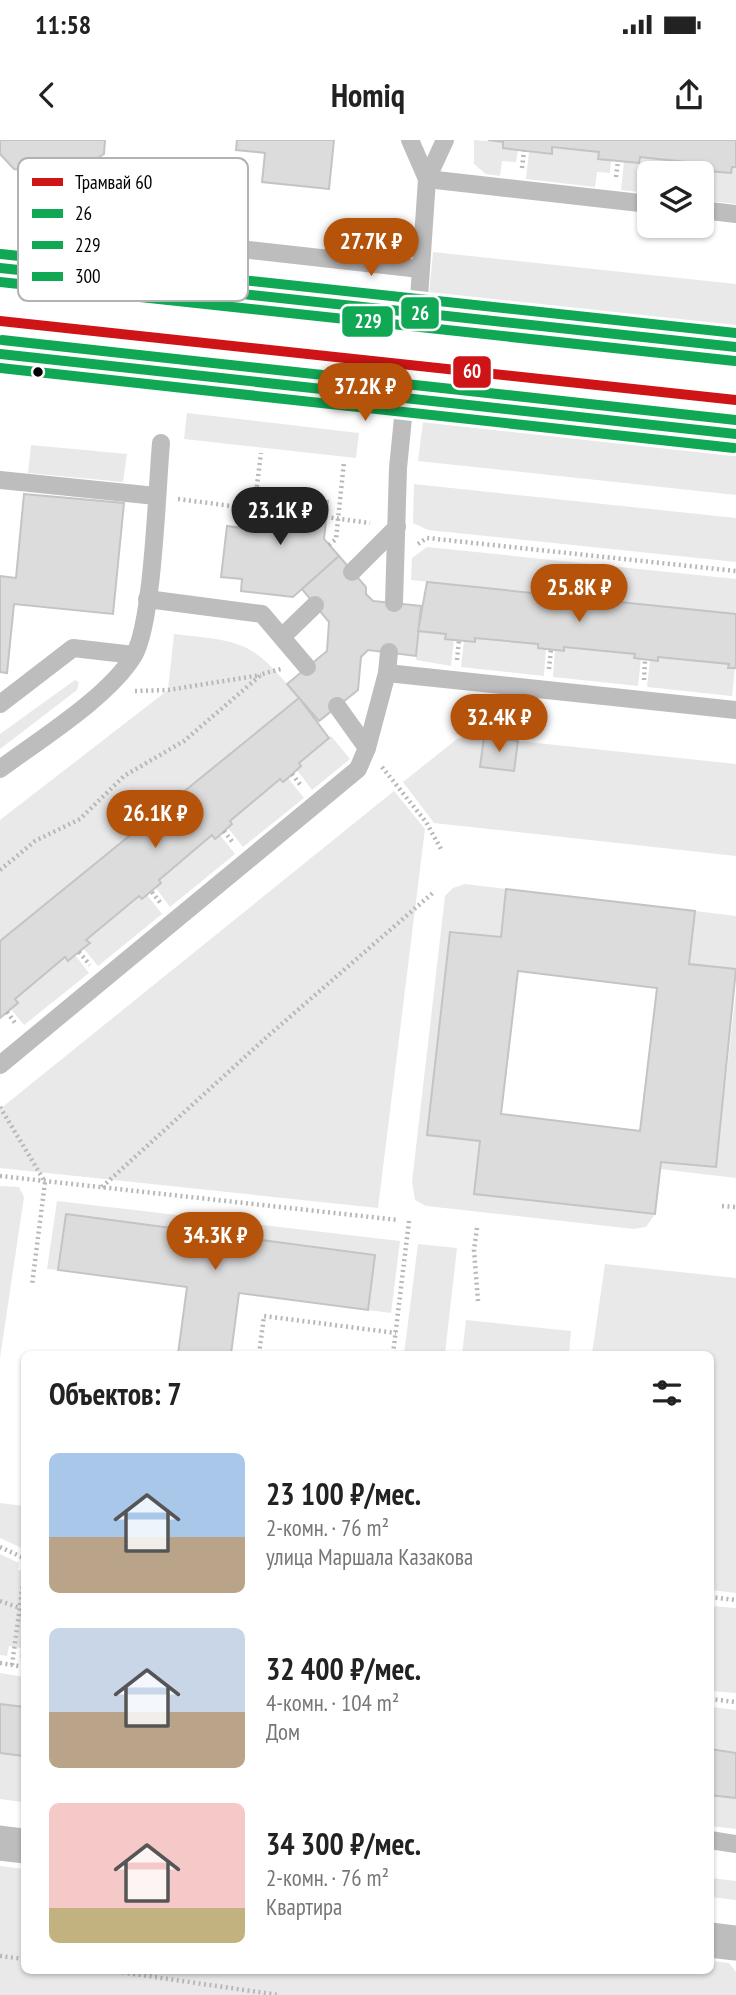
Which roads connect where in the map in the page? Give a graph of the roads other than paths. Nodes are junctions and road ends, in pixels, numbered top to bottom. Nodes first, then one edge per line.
1 (410, 140) edge
2 (445, 140) edge
3 (427, 179) junction
4 (637, 203) edge
5 (714, 211) edge
6 (736, 214) edge
7 (248, 250) edge
8 (0, 268) edge
9 (18, 270) edge
10 (420, 270) junction
11 (248, 295) edge
12 (418, 313) junction
13 (736, 347) edge
14 (0, 354) edge
15 (405, 398) junction
16 (736, 433) edge
17 (161, 443) dead end
18 (0, 480) edge
19 (156, 496) junction
20 (397, 527) junction
21 (352, 572) dead end
22 (147, 599) junction
23 (394, 603) dead end
24 (315, 605) dead end
25 (283, 636) junction
26 (389, 652) dead end
27 (134, 655) junction
28 (305, 665) road end
29 (387, 673) junction
30 (0, 704) edge
31 (337, 706) dead end
32 (736, 710) edge
33 (368, 748) junction
34 (0, 769) edge
35 (0, 1065) edge
36 (714, 1841) edge
37 (0, 1843) edge
38 (736, 1844) edge
39 (21, 1846) edge
40 (714, 1940) edge
41 (736, 1943) edge

1 - 3 lane
2 - 3 lane
3 - 4 lane
3 - 10 lane
5 - 6 lane
7 - 10 lane
8 - 9 street
10 - 12 lane
11 - 12 street
12 - 13 street
14 - 15 street
15 - 16 street
15 - 20 lane
17 - 19 lane
18 - 19 lane
19 - 22 lane
20 - 21 lane
20 - 23 lane
22 - 25 lane
22 - 27 lane
24 - 25 lane
25 - 28 lane
26 - 29 lane
27 - 30 lane
27 - 34 lane
29 - 32 lane
29 - 33 lane
31 - 33 lane
33 - 35 lane
36 - 38 lane
37 - 39 street
40 - 41 street

